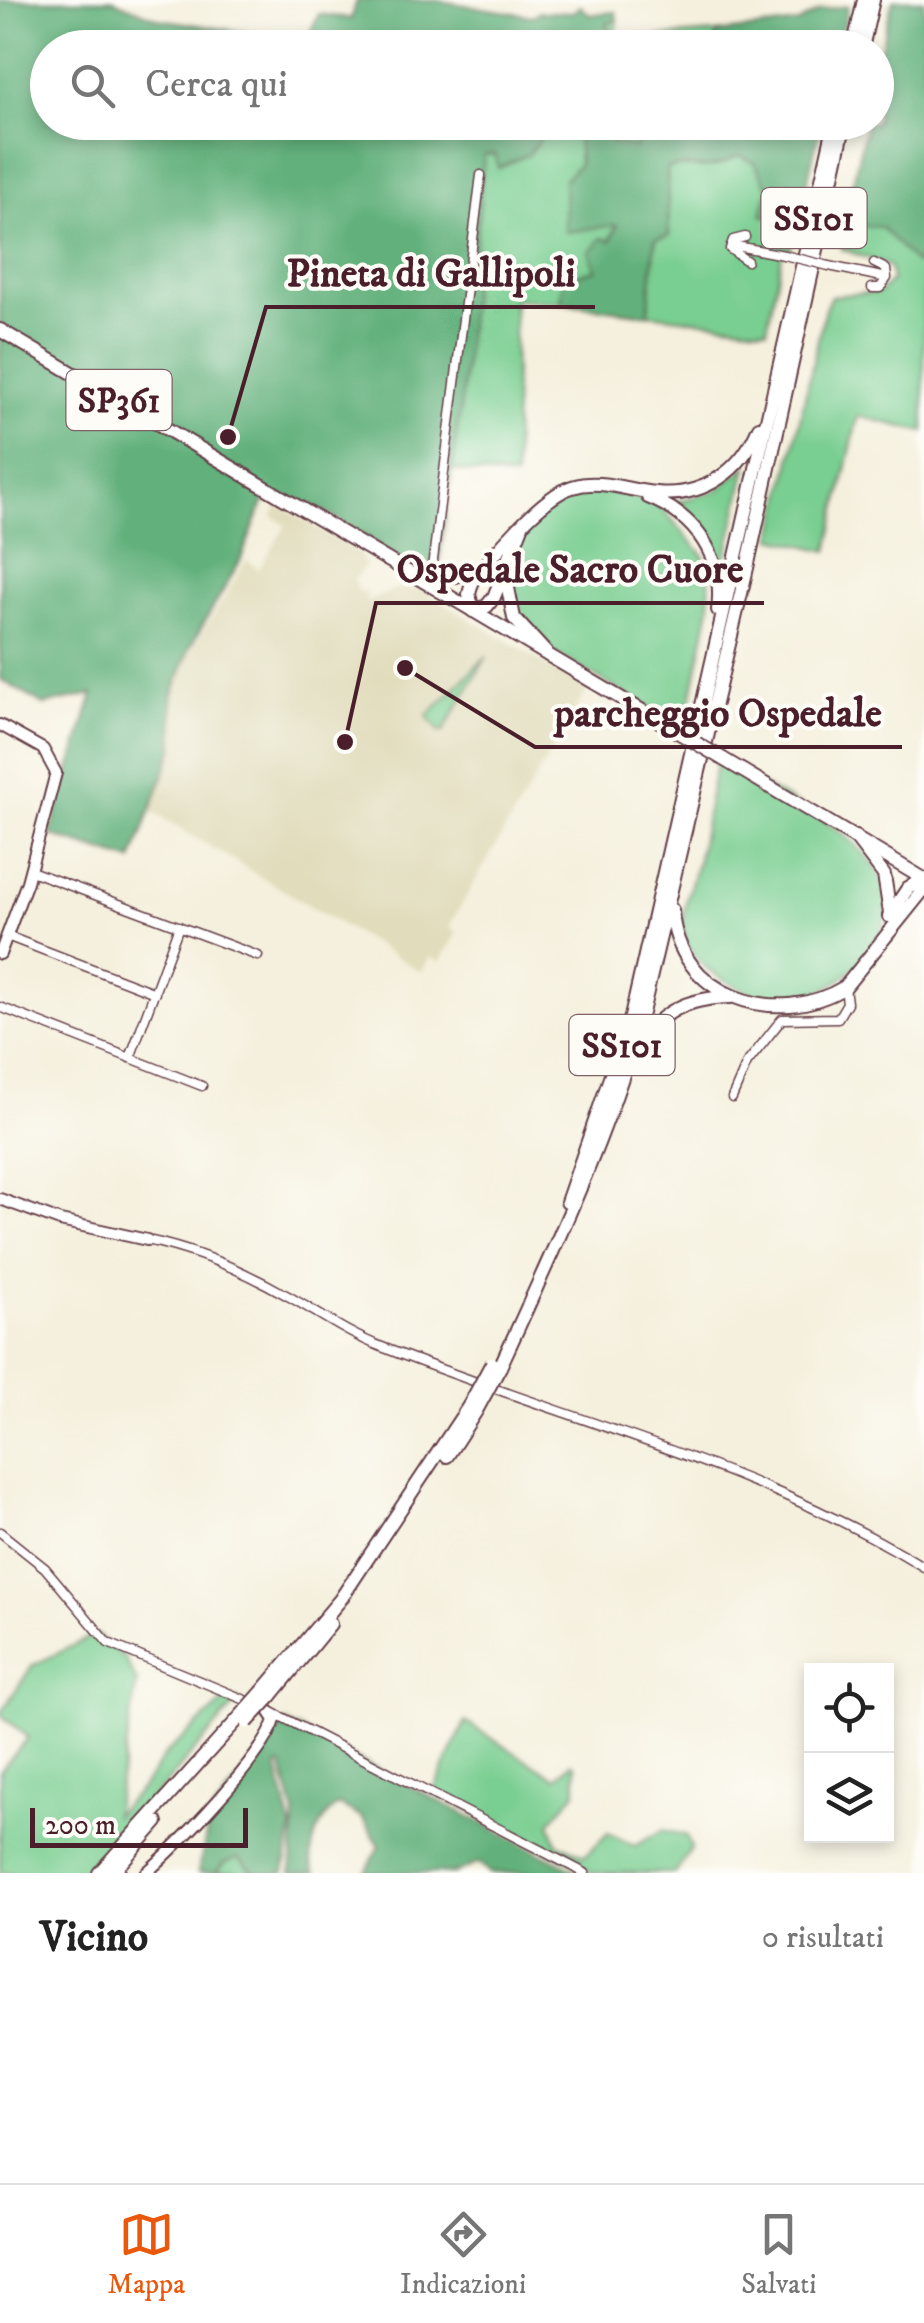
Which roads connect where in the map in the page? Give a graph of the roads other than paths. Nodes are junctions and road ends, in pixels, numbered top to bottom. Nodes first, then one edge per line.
1 (864, 0) edge
2 (873, 0) edge
3 (856, 30) edge
4 (866, 30) edge
5 (831, 140) edge
6 (840, 140) edge
7 (481, 175) dead end
8 (746, 237) dead end
9 (730, 245) junction
10 (748, 261) dead end
11 (874, 264) dead end
12 (887, 278) junction
13 (872, 288) dead end
14 (791, 314) junction
15 (0, 330) edge
16 (602, 484) junction
17 (522, 526) junction
18 (509, 557) junction
19 (489, 563) junction
20 (412, 574) junction
21 (431, 576) junction
22 (473, 612) junction
23 (548, 656) junction
24 (702, 710) junction
25 (0, 725) edge
26 (855, 837) junction
27 (30, 871) junction
28 (924, 879) edge
29 (924, 889) edge
30 (671, 897) junction
31 (924, 910) edge
32 (890, 913) junction
33 (904, 918) junction
34 (179, 926) junction
35 (7, 936) junction
36 (878, 946) junction
37 (0, 954) edge
38 (258, 956) dead end
39 (845, 987) junction
40 (155, 992) junction
41 (736, 996) junction
42 (0, 1008) edge
43 (130, 1058) junction
44 (623, 1079) junction
45 (202, 1086) dead end
46 (732, 1098) dead end
47 (0, 1199) edge
48 (147, 1240) joint
49 (496, 1365) junction
50 (0, 1532) edge
51 (924, 1567) edge
52 (269, 1711) junction
53 (244, 1719) junction
54 (100, 1873) edge
55 (112, 1873) edge
56 (146, 1873) edge
57 (585, 1873) edge

1 - 3 main road
2 - 4 main road
5 - 14 main road, SS101
6 - 30 main road, SS101
7 - 21 street
8 - 9 street
9 - 10 street
9 - 12 street, bridge
11 - 12 street
12 - 13 street
14 - 16 main road
14 - 24 main road, SS101
15 - 20 main road, SP361
16 - 17 main road
16 - 24 main road
17 - 18 main road
17 - 19 main road
18 - 22 main road
18 - 23 main road
19 - 21 main road
19 - 22 main road
20 - 21 main road
20 - 22 main road, SP361
22 - 23 main road, SP361
23 - 26 main road, SP361, bridge
24 - 49 main road, SS101
25 - 27 street
26 - 28 main road, SP361
26 - 32 main road
27 - 34 street
27 - 35 street
28 - 32 main road
29 - 33 main road
30 - 41 main road
30 - 44 main road, SS101
31 - 33 main road
32 - 36 main road
33 - 36 main road
34 - 38 street
34 - 40 street
35 - 37 street
35 - 40 street
36 - 39 main road
39 - 41 main road
39 - 46 street
40 - 43 street
41 - 44 main road
42 - 43 street
43 - 45 street
44 - 49 main road, SS101
47 - 48 street
48 - 51 street
49 - 53 main road, SS101, bridge
50 - 52 street
52 - 56 street
52 - 57 street
53 - 54 main road, SS101
53 - 55 main road, SS101

